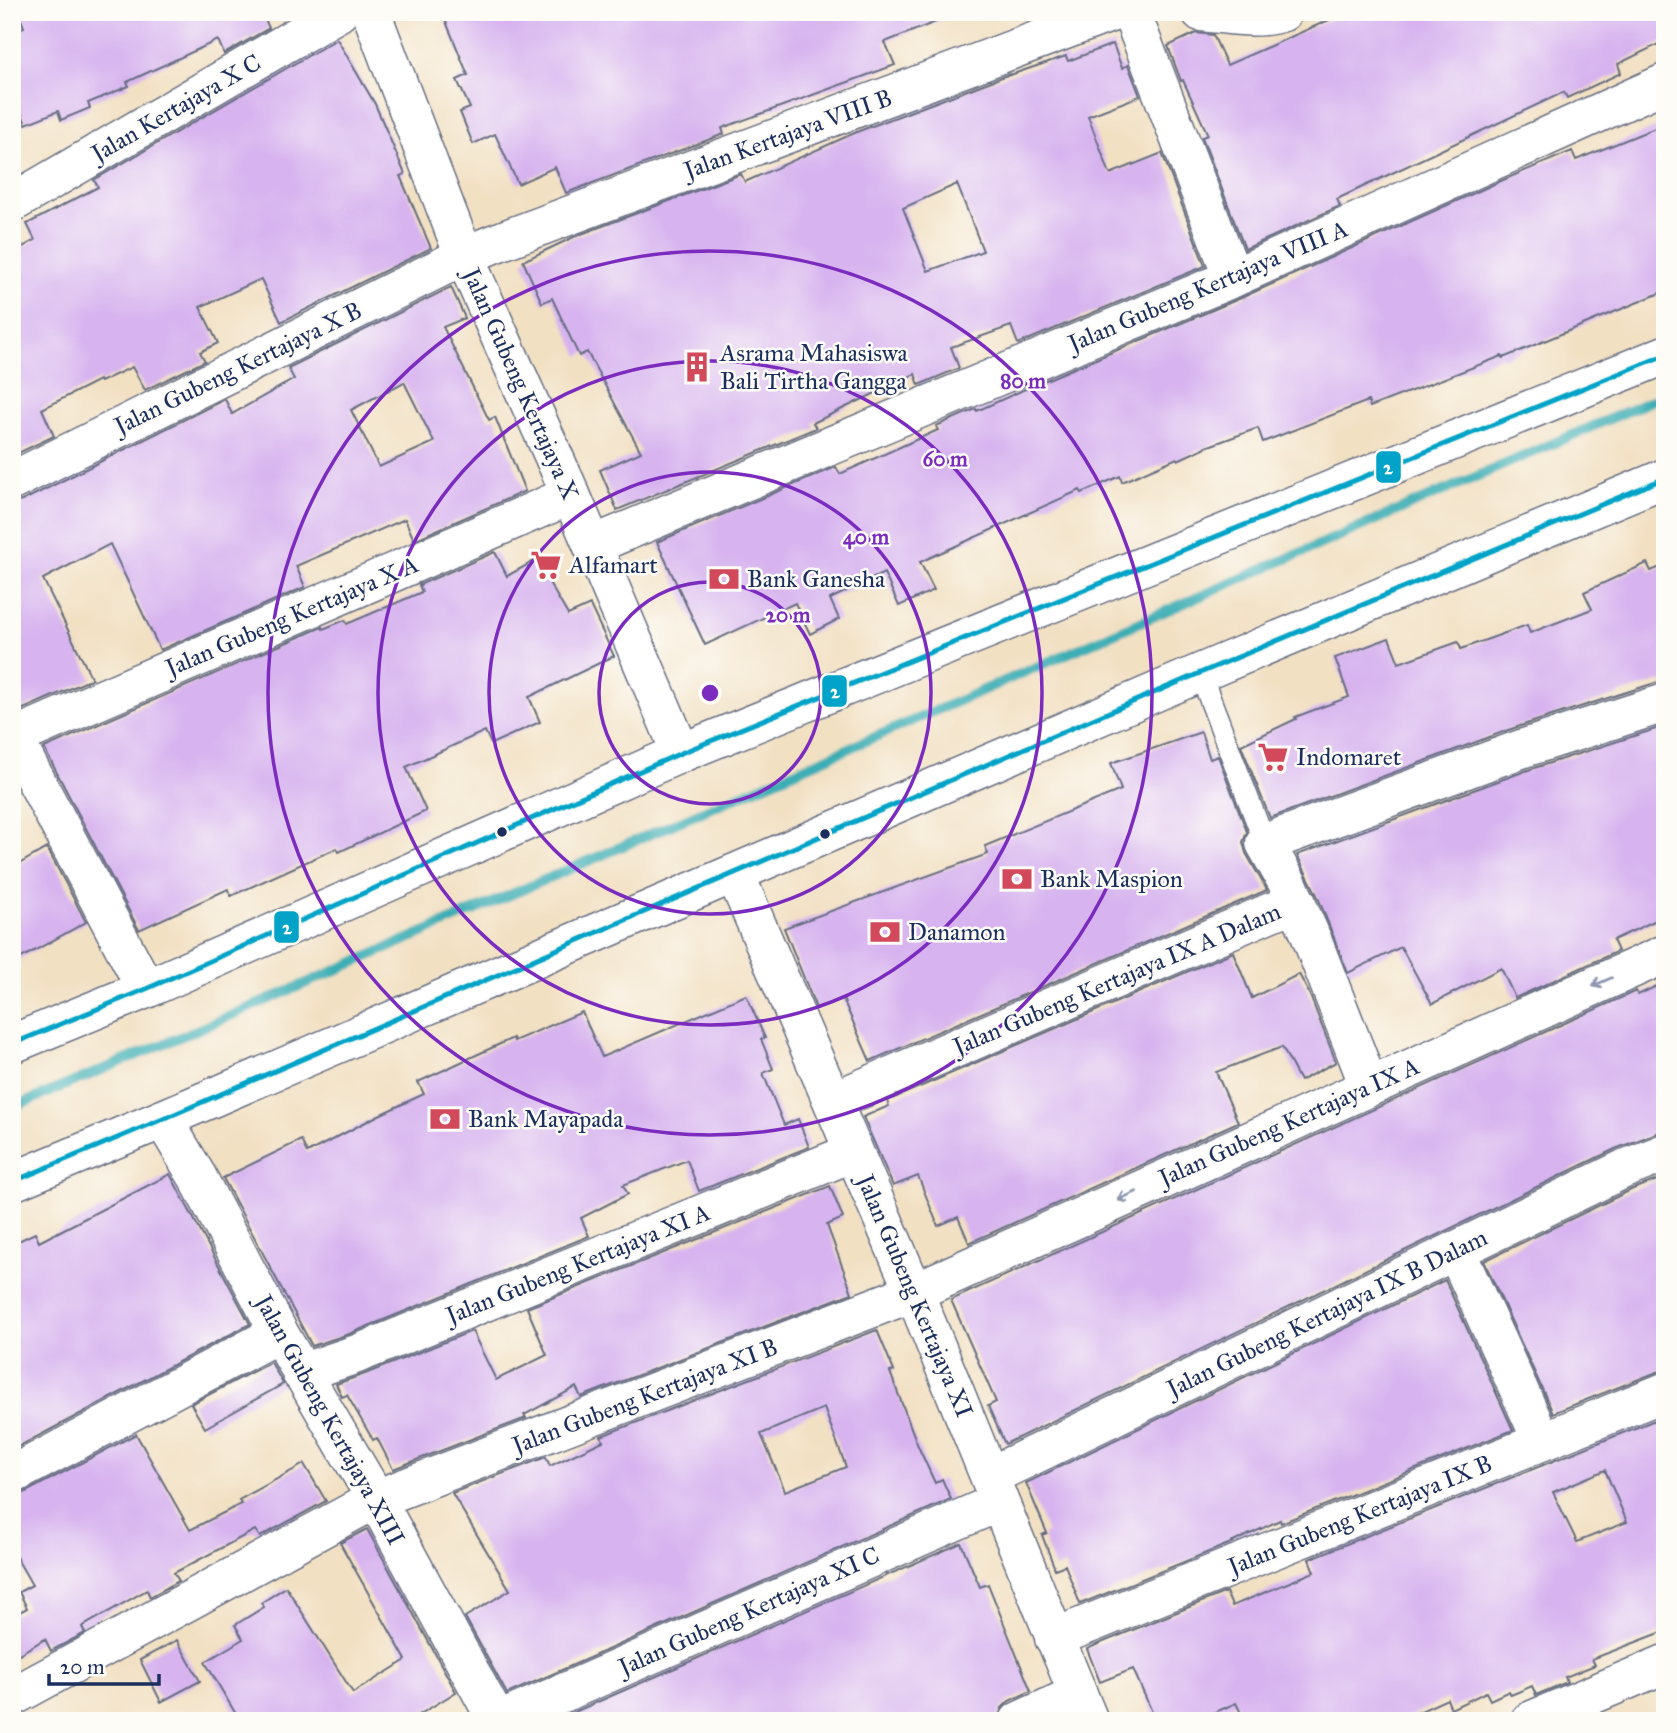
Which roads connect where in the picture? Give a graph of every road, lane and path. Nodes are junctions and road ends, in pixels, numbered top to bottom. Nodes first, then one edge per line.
1 (339, 12) edge
2 (371, 12) edge
3 (1113, 12) edge
4 (1131, 12) edge
5 (1201, 12) edge
6 (1283, 12) edge
7 (1665, 83) edge
8 (12, 203) edge
9 (464, 256) junction
10 (1233, 278) junction
11 (1665, 355) edge
12 (1665, 478) edge
13 (12, 481) edge
14 (571, 495) junction
15 (593, 545) junction
16 (1200, 673) junction
17 (1665, 703) edge
18 (13, 737) edge
19 (681, 752) junction
20 (1265, 843) junction
21 (735, 874) junction
22 (1297, 903) junction
23 (1665, 954) edge
24 (146, 989) junction
25 (12, 1044) edge
26 (1369, 1086) junction
27 (833, 1101) junction
28 (163, 1119) junction
29 (854, 1152) junction
30 (1665, 1153) edge
31 (12, 1182) edge
32 (1456, 1251) junction
33 (914, 1292) junction
34 (279, 1333) junction
35 (301, 1373) junction
36 (1665, 1392) edge
37 (1542, 1441) junction
38 (12, 1475) edge
39 (994, 1489) junction
40 (376, 1499) junction
41 (1054, 1638) junction
42 (1665, 1664) edge
43 (12, 1697) edge
44 (1083, 1707) edge
45 (498, 1721) edge
46 (1019, 1721) edge
47 (1530, 1721) edge

1 - 8 street, Jalan Kertajaya X C
2 - 9 street, Jalan Gubeng Kertajaya X
3 - 9 street, Jalan Kertajaya VIII B
4 - 10 street
5 - 6 street
7 - 10 street, Jalan Gubeng Kertajaya VIII A
9 - 13 street, Jalan Gubeng Kertajaya X B
9 - 14 street, Jalan Gubeng Kertajaya X
10 - 15 street, Jalan Gubeng Kertajaya VIII A
11 - 19 street
12 - 16 street
14 - 15 street, Jalan Gubeng Kertajaya X
14 - 18 street, Jalan Gubeng Kertajaya X A
15 - 19 street, Jalan Gubeng Kertajaya X
16 - 20 lane
16 - 21 street
17 - 20 street
18 - 24 street
19 - 24 street
20 - 22 street, Jalan Gubeng Kertajaya IX A Dalam
21 - 27 street, Jalan Gubeng Kertajaya XI
21 - 28 street
22 - 26 street
22 - 27 street, Jalan Gubeng Kertajaya IX A Dalam
23 -> 26 street, Jalan Gubeng Kertajaya IX A
24 - 25 street
26 -> 33 street, Jalan Gubeng Kertajaya IX A
27 - 29 street, Jalan Gubeng Kertajaya XI
28 - 31 street
28 - 34 street, Jalan Gubeng Kertajaya XIII
29 - 33 street, Jalan Gubeng Kertajaya XI
29 - 35 street, Jalan Gubeng Kertajaya XI A
30 - 32 street, Jalan Gubeng Kertajaya IX B Dalam
32 - 37 street
32 - 39 street, Jalan Gubeng Kertajaya IX B Dalam
33 - 39 street, Jalan Gubeng Kertajaya XI
33 - 40 street, Jalan Gubeng Kertajaya XI B
34 - 35 street, Jalan Gubeng Kertajaya XIII
34 - 38 street
35 - 40 street, Jalan Gubeng Kertajaya XIII
36 - 37 street, Jalan Gubeng Kertajaya IX B
37 - 41 street, Jalan Gubeng Kertajaya IX B
39 - 41 street, Jalan Gubeng Kertajaya XI
39 - 45 street, Jalan Gubeng Kertajaya XI C
40 - 43 street, Jalan Gubeng Kertajaya XI B
40 - 45 street, Jalan Gubeng Kertajaya XIII
41 - 44 street, Jalan Gubeng Kertajaya XI
42 - 47 street
44 - 46 street

